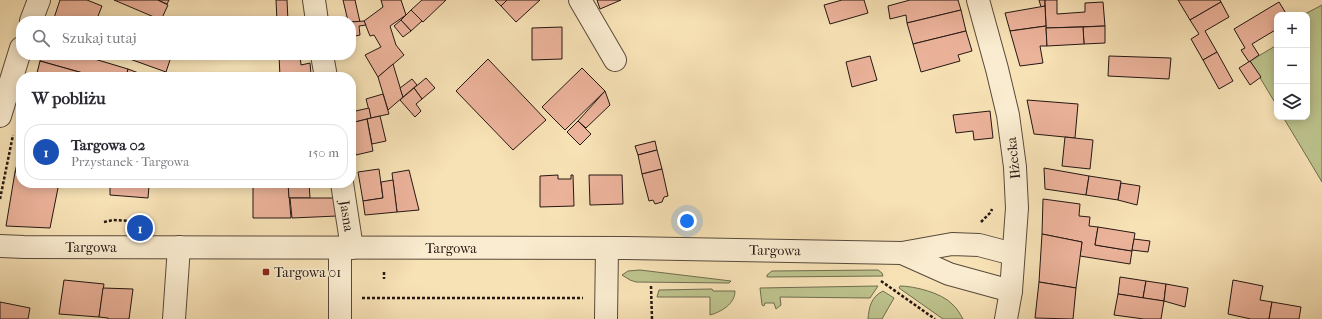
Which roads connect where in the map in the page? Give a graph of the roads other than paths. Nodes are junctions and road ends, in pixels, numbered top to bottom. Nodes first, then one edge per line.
1 (38, 0) edge
2 (314, 0) edge
3 (580, 0) edge
4 (978, 0) edge
5 (33, 16) edge
6 (316, 16) edge
7 (17, 60) edge
8 (323, 60) edge
9 (615, 60) dead end
10 (325, 72) edge
11 (0, 116) edge
12 (342, 188) edge
13 (0, 246) edge
14 (179, 248) junction
15 (346, 248) junction
16 (607, 248) junction
17 (902, 253) junction
18 (1013, 254) junction
19 (1011, 291) junction
20 (606, 309) edge
21 (174, 319) edge
22 (340, 319) edge
23 (1006, 319) edge

1 - 5 street
2 - 6 street
3 - 9 street
4 - 18 street, Iłżecka
7 - 11 street
8 - 10 street
12 - 15 street, Jasna
13 - 14 street, Targowa
14 - 15 street, Targowa
14 - 21 street
15 - 16 street, Targowa
15 - 22 street, Jasna
16 - 17 street, Targowa
16 - 20 street
17 - 18 street, Targowa
17 - 19 street, Targowa
18 - 19 street, Iłżecka
19 - 23 street, Iłżecka

